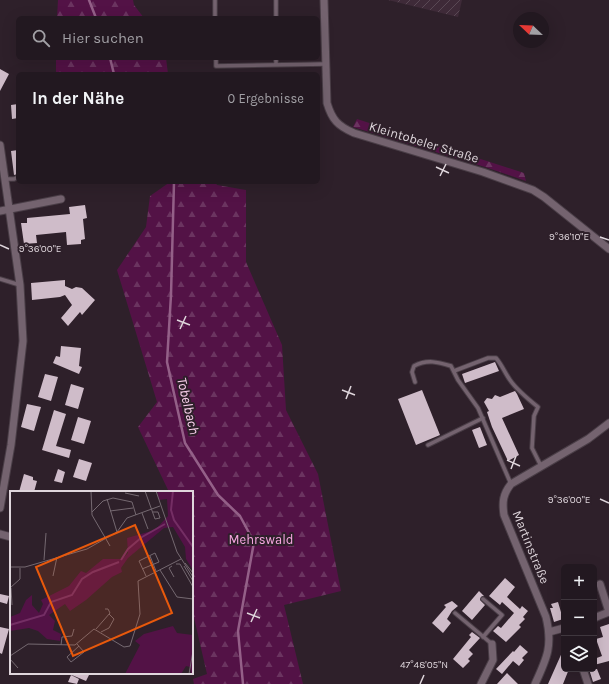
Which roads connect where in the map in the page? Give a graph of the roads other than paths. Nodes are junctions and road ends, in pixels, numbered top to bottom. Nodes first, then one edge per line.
1 (215, 0) edge
2 (276, 0) edge
3 (324, 0) edge
4 (215, 16) edge
5 (276, 16) edge
6 (216, 60) edge
7 (276, 60) edge
8 (326, 64) junction
9 (276, 65) junction
10 (0, 146) edge
11 (16, 178) edge
12 (5, 180) junction
13 (61, 199) dead end
14 (9, 210) junction
15 (0, 211) edge
16 (609, 249) edge
17 (0, 280) edge
18 (20, 284) junction
19 (454, 371) junction
20 (415, 382) dead end
21 (482, 418) junction
22 (609, 423) edge
23 (428, 444) dead end
24 (542, 467) junction
25 (511, 484) junction
26 (0, 508) edge
27 (0, 534) edge
28 (10, 537) edge
29 (600, 584) dead end
30 (483, 599) dead end
31 (609, 612) edge
32 (455, 613) dead end
33 (597, 617) edge
34 (561, 629) edge
35 (549, 632) junction
36 (483, 637) junction
37 (492, 644) joint
38 (584, 672) edge
39 (481, 684) edge
40 (535, 684) edge
41 (588, 684) edge

1 - 4 lane
2 - 5 lane
3 - 8 street, Kleintobeler Straße
6 - 9 lane
7 - 9 lane
8 - 9 lane
8 - 16 street, Kleintobeler Straße
10 - 12 street
11 - 12 lane
12 - 14 street
13 - 14 street
14 - 15 street
14 - 18 street
17 - 18 lane
18 - 26 street
19 - 20 lane
19 - 21 lane
19 - 24 lane
21 - 23 lane
21 - 25 lane
22 - 24 street
24 - 25 street
25 - 35 street, Martinstraße
27 - 28 street
29 - 31 street
30 - 36 lane
31 - 33 street
32 - 36 lane
34 - 35 street
35 - 40 street, Martinstraße
36 - 37 lane
37 - 39 street
38 - 41 street

